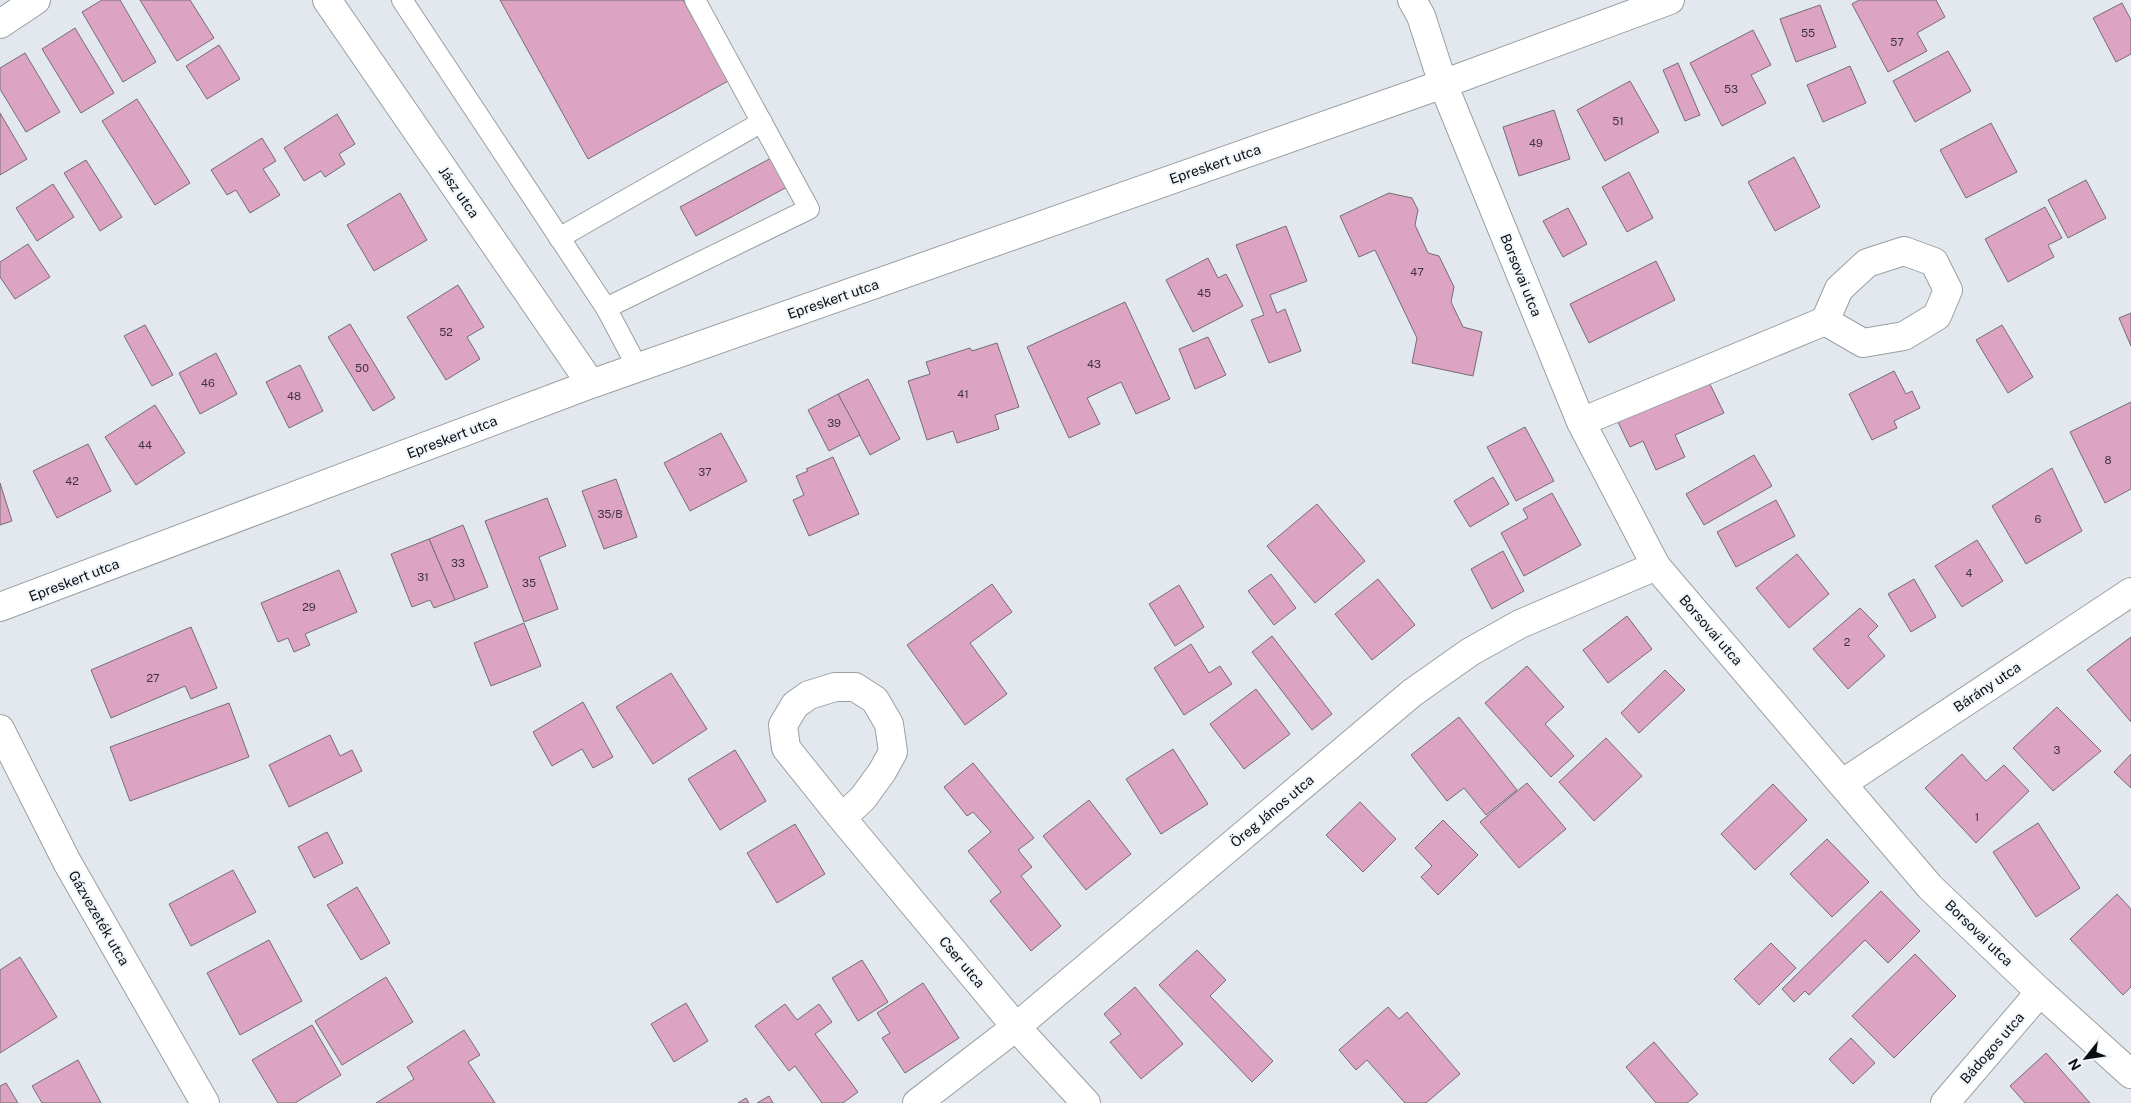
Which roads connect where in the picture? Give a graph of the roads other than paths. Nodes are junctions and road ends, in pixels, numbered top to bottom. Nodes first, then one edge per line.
1 (36, 0) edge
2 (327, 0) edge
3 (402, 0) edge
4 (695, 0) edge
5 (1412, 0) edge
6 (1670, 0) edge
7 (0, 24) edge
8 (1443, 84) junction
9 (762, 122) junction
10 (559, 238) junction
11 (606, 308) junction
12 (1825, 321) dead end
13 (638, 368) junction
14 (591, 384) junction
15 (1581, 422) junction
16 (1656, 566) junction
17 (2131, 592) edge
18 (0, 607) edge
19 (0, 729) edge
20 (1842, 783) junction
21 (842, 818) junction
22 (2040, 992) junction
23 (1016, 1027) junction
24 (2131, 1074) edge
25 (205, 1103) edge
26 (917, 1103) edge
27 (1086, 1103) edge
28 (1945, 1103) edge

1 - 7 street
2 - 14 street, Jász utca
3 - 10 lane
4 - 9 lane
5 - 8 street, Borsovai utca
6 - 8 street, Epreskert utca
8 - 13 street, Epreskert utca
8 - 15 street, Borsovai utca
9 - 10 lane
9 - 11 lane
10 - 11 lane
11 - 13 lane
12 - 15 street
13 - 14 street, Epreskert utca
14 - 18 street, Epreskert utca
15 - 16 street, Borsovai utca
16 - 20 street, Borsovai utca
16 - 23 street, Öreg János utca
17 - 20 street, Bárány utca
19 - 25 street, Gázvezeték utca
20 - 22 street, Borsovai utca
21 - 21 street, Cser utca
21 - 23 street, Cser utca
22 - 24 street, Borsovai utca
22 - 28 street, Bádogos utca
23 - 26 street, Öreg János utca
23 - 27 street, Cser utca

